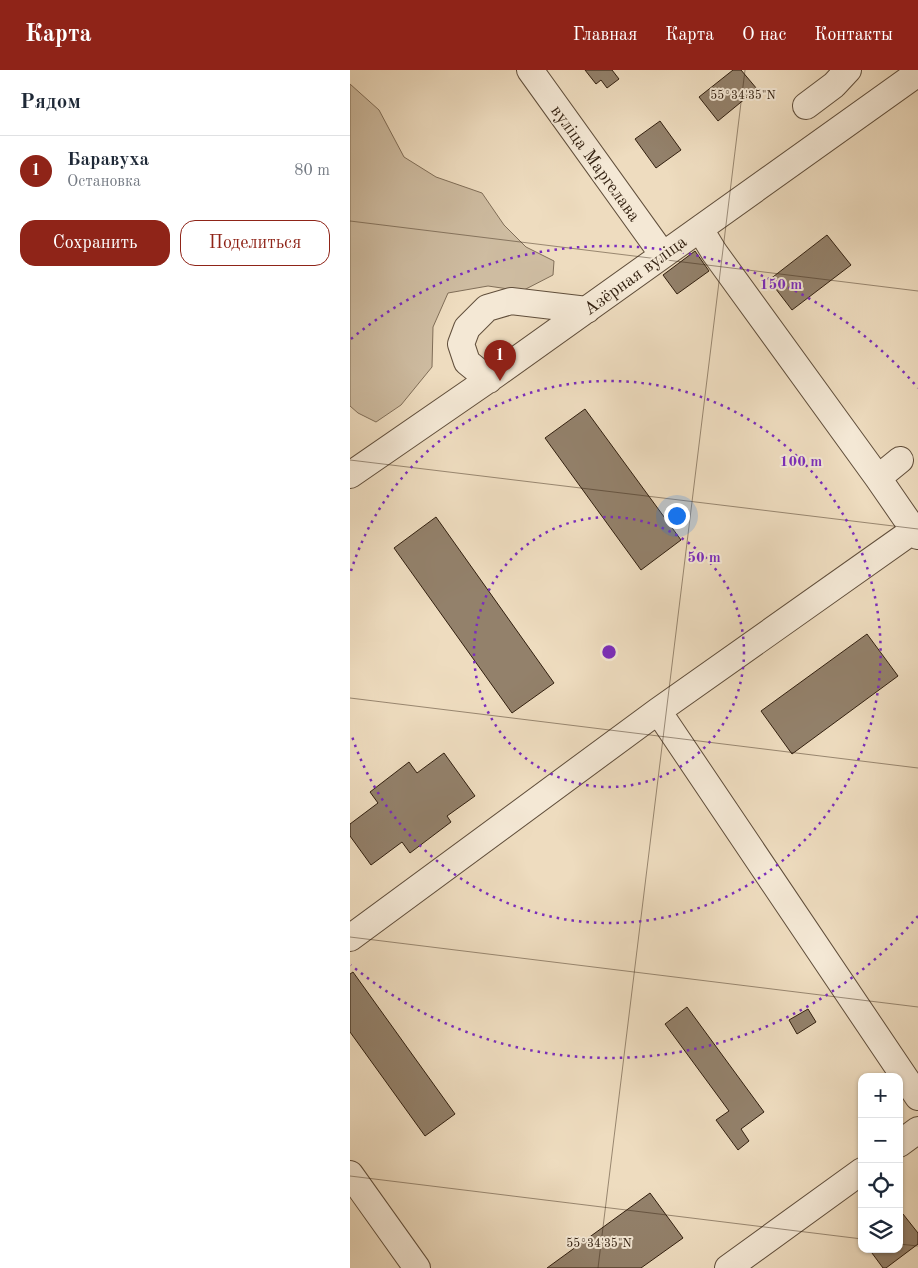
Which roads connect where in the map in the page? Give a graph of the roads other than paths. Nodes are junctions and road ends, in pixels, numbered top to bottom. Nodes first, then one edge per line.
1 (530, 70) edge
2 (848, 70) edge
3 (918, 73) edge
4 (806, 106) dead end
5 (700, 229) junction
6 (663, 255) junction
7 (586, 310) junction
8 (489, 380) junction
9 (900, 460) dead end
10 (350, 475) edge
11 (878, 478) junction
12 (916, 533) edge
13 (658, 711) junction
14 (350, 938) edge
15 (918, 1096) edge
16 (918, 1130) edge
17 (903, 1141) edge
18 (350, 1174) edge
19 (858, 1174) edge
20 (417, 1268) edge
21 (728, 1268) edge

1 - 6 street, вуліца Маргелава
2 - 4 street
3 - 5 street, Азёрная вуліца
5 - 6 street, Азёрная вуліца
5 - 11 street
6 - 7 street, Азёрная вуліца
7 - 8 street, Азёрная вуліца
7 - 8 street
8 - 10 street, Азёрная вуліца
9 - 11 street
11 - 12 street
12 - 13 street
13 - 14 street
13 - 15 street
16 - 17 street
18 - 20 street
19 - 21 street

